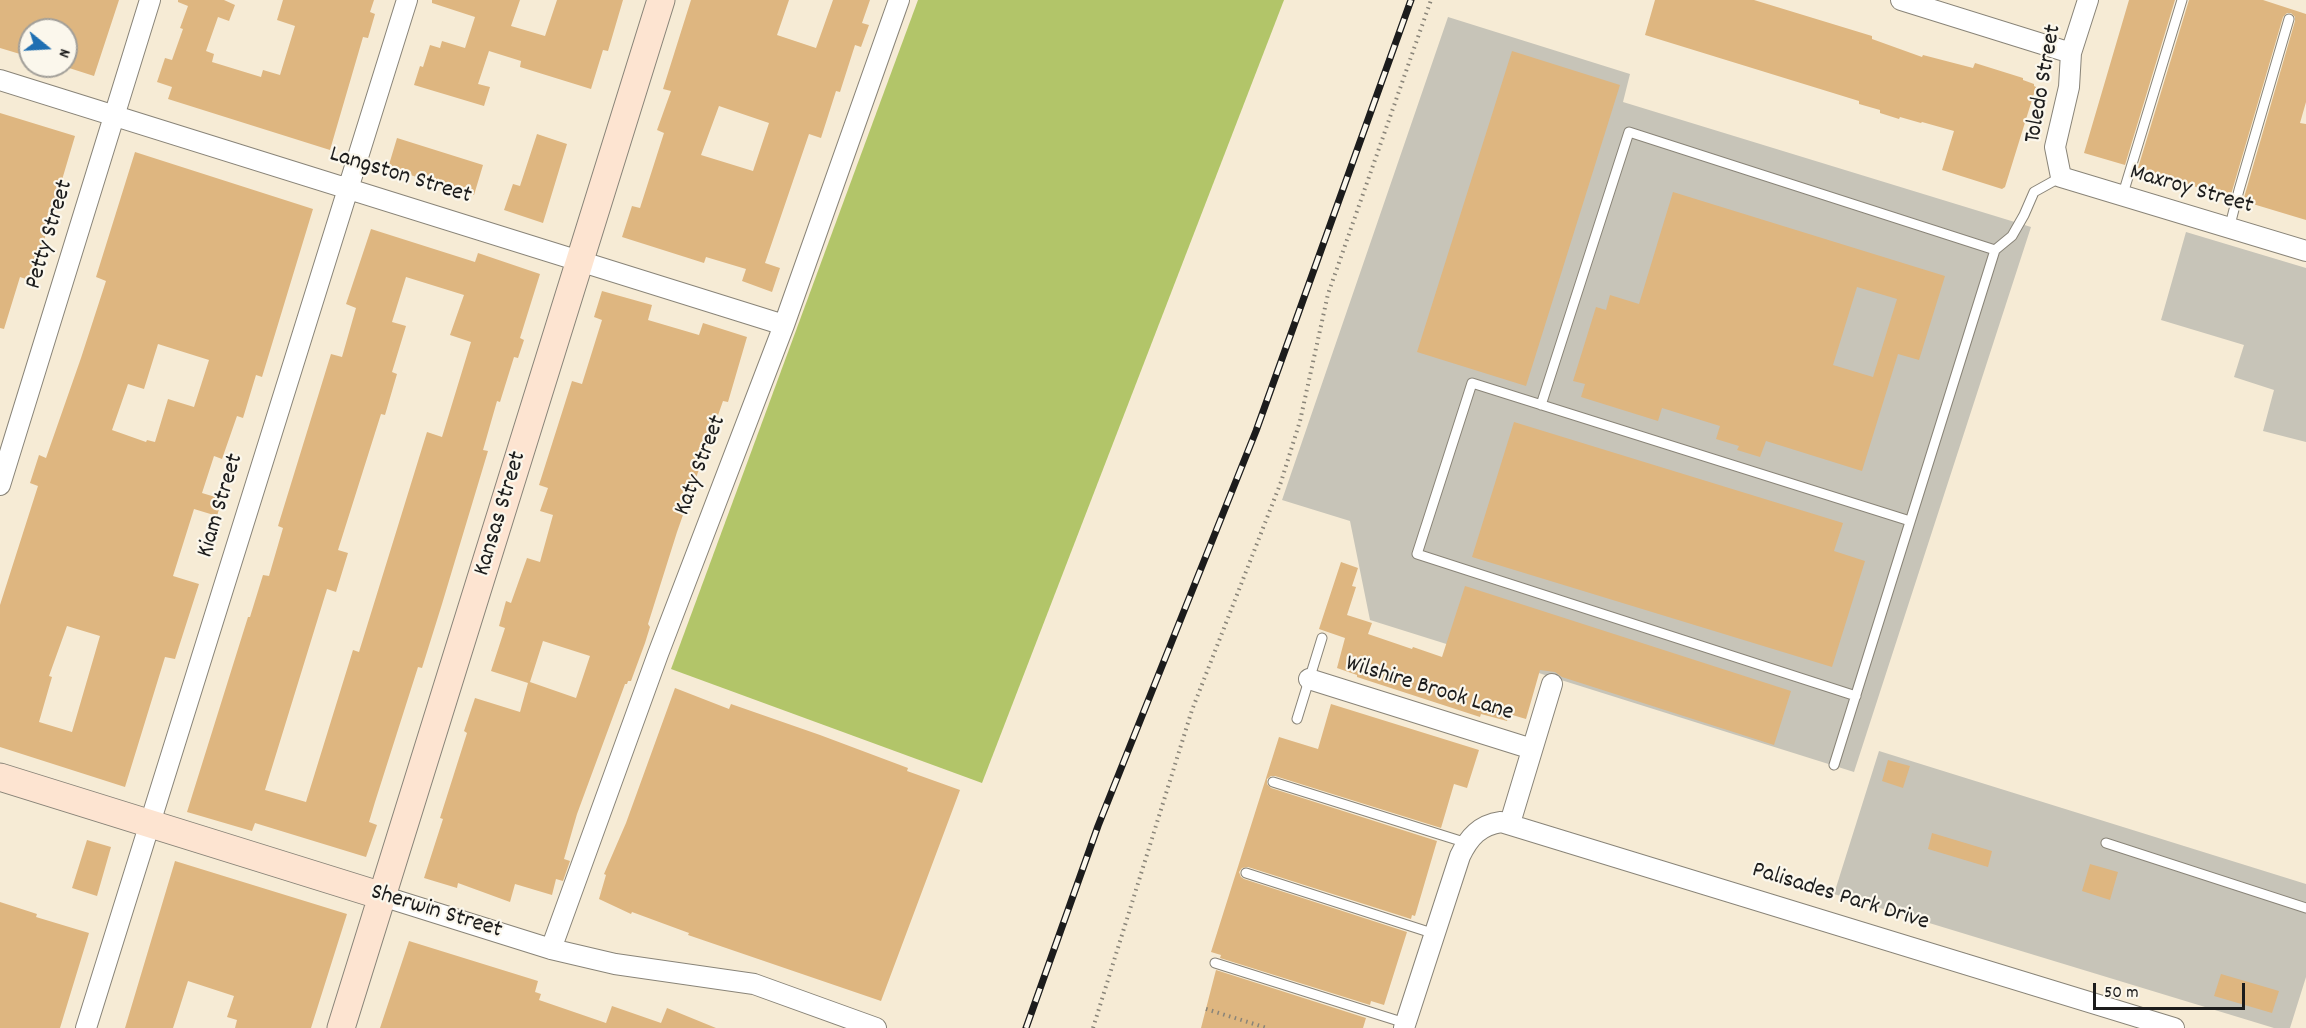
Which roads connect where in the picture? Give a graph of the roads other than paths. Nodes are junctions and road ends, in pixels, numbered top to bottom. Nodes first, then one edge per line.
1 (150, 0) edge
2 (407, 0) edge
3 (661, 0) edge
4 (899, 0) edge
5 (1901, 0) edge
6 (2088, 0) edge
7 (2182, 0) edge
8 (2289, 19) dead end
9 (2071, 53) junction
10 (0, 80) edge
11 (114, 117) junction
12 (2061, 177) junction
13 (349, 188) junction
14 (2122, 197) junction
15 (2229, 229) junction
16 (1995, 250) junction
17 (2306, 251) edge
18 (581, 261) junction
19 (784, 325) junction
20 (1541, 405) junction
21 (0, 485) edge
22 (1910, 521) junction
23 (1322, 638) dead end
24 (1309, 679) junction
25 (1552, 684) dead end
26 (1856, 696) junction
27 (1297, 719) dead end
28 (1533, 749) junction
29 (1834, 765) dead end
30 (0, 777) edge
31 (1273, 782) dead end
32 (1510, 823) junction
33 (150, 824) junction
34 (1467, 843) junction
35 (2106, 843) dead end
36 (1246, 873) dead end
37 (382, 896) junction
38 (2306, 908) edge
39 (1435, 934) junction
40 (551, 949) junction
41 (1215, 963) dead end
42 (1405, 1026) edge
43 (86, 1028) edge
44 (341, 1028) edge
45 (876, 1028) edge
46 (2175, 1028) edge

1 - 11 street, Petty Street
2 - 13 street, Kiam Street
3 - 18 street, Kansas Street
4 - 19 street, Katy Street
5 - 9 street
6 - 9 street, Toledo Street
7 - 14 lane
8 - 15 lane
9 - 12 street, Toledo Street
10 - 11 street, Langston Street
11 - 13 street, Langston Street
11 - 21 street, Petty Street
12 - 14 street, Maxroy Street
12 - 16 lane
13 - 18 street, Langston Street
13 - 33 street, Kiam Street
14 - 15 street, Maxroy Street
15 - 17 street, Maxroy Street
16 - 20 lane
16 - 22 lane
18 - 19 street, Langston Street
18 - 37 street, Kansas Street
19 - 40 street, Katy Street
20 - 22 lane
20 - 26 lane
22 - 26 lane
23 - 24 lane
24 - 27 lane
24 - 28 street, Wilshire Brook Lane
25 - 28 street
26 - 29 lane
28 - 32 street
30 - 33 street, Sherwin Street
31 - 34 lane
32 - 34 street, Palisades Park Drive
32 - 46 street, Palisades Park Drive
33 - 37 street, Sherwin Street
33 - 43 street, Kiam Street
34 - 39 street
35 - 38 lane
36 - 39 lane
37 - 40 street, Sherwin Street
37 - 44 street, Kansas Street
39 - 42 street
40 - 45 street, Sherwin Street
41 - 42 lane

